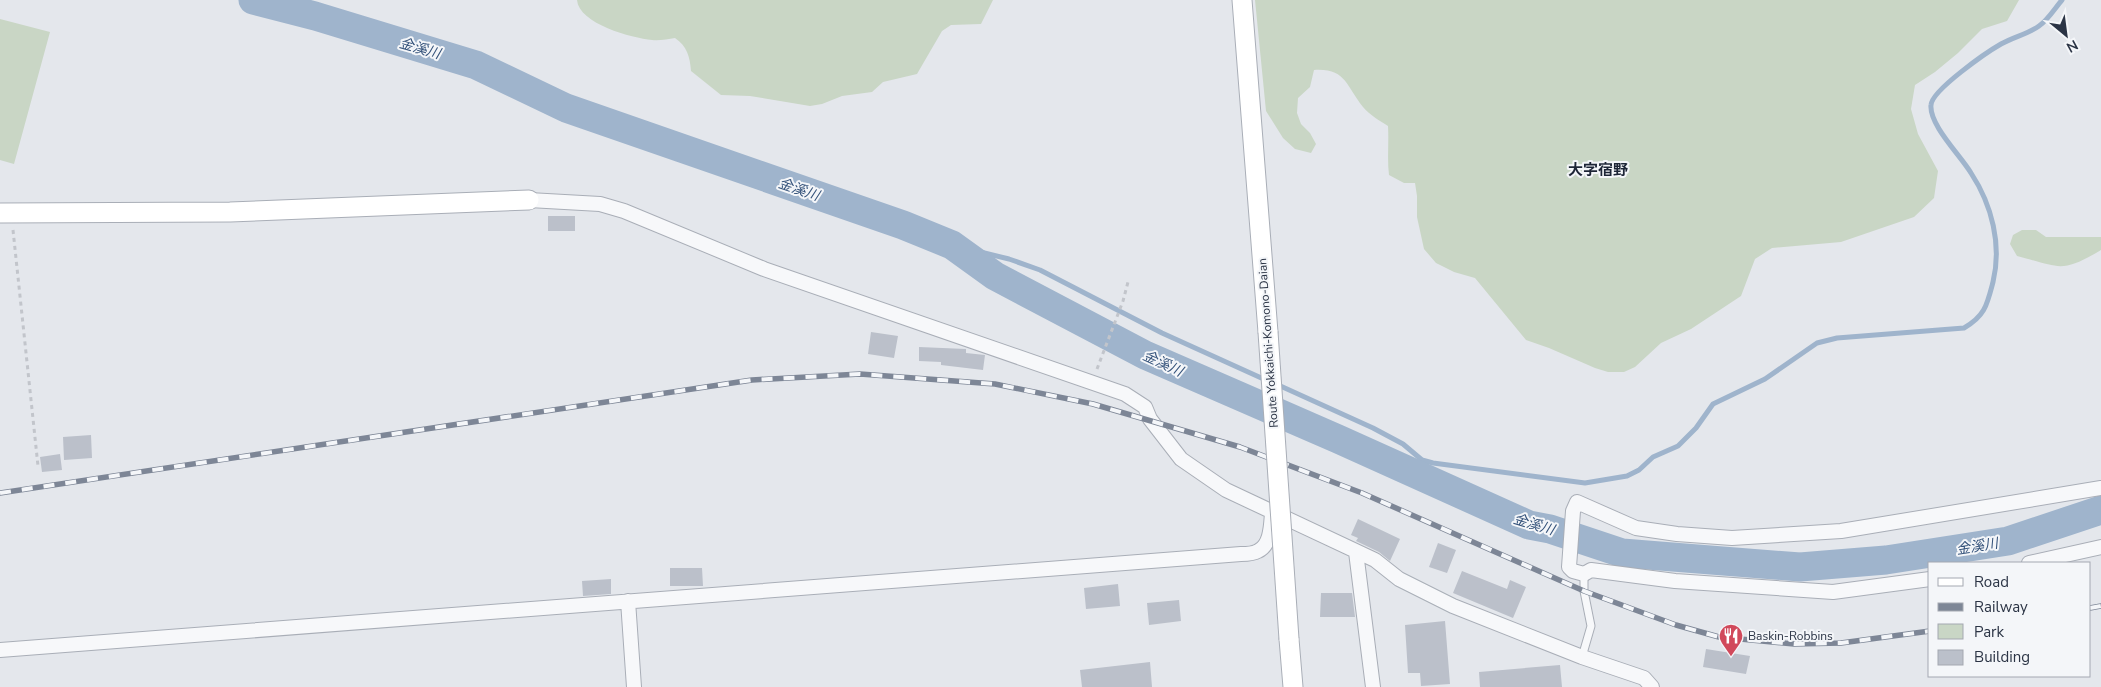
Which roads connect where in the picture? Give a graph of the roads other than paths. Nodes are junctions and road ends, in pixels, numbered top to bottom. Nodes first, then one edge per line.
1 (1242, 0) edge
2 (529, 200) joint
3 (7, 213) edge
4 (2101, 488) edge
5 (1272, 513) junction
6 (2101, 547) edge
7 (1356, 552) junction
8 (2034, 562) edge
9 (1584, 574) junction
10 (1928, 580) edge
11 (628, 601) junction
12 (0, 650) edge
13 (1582, 657) junction
14 (634, 687) edge
15 (1292, 687) edge
16 (1373, 687) edge
17 (1652, 687) edge

1 - 15 main road, Route Yokkaichi-Komono-Daian, bridge
2 - 3 main road
2 - 5 street
4 - 9 street
5 - 7 street
5 - 11 street
6 - 8 street
7 - 13 street
7 - 16 street
9 - 10 street
9 - 13 lane
11 - 12 street
11 - 14 street
13 - 17 street

